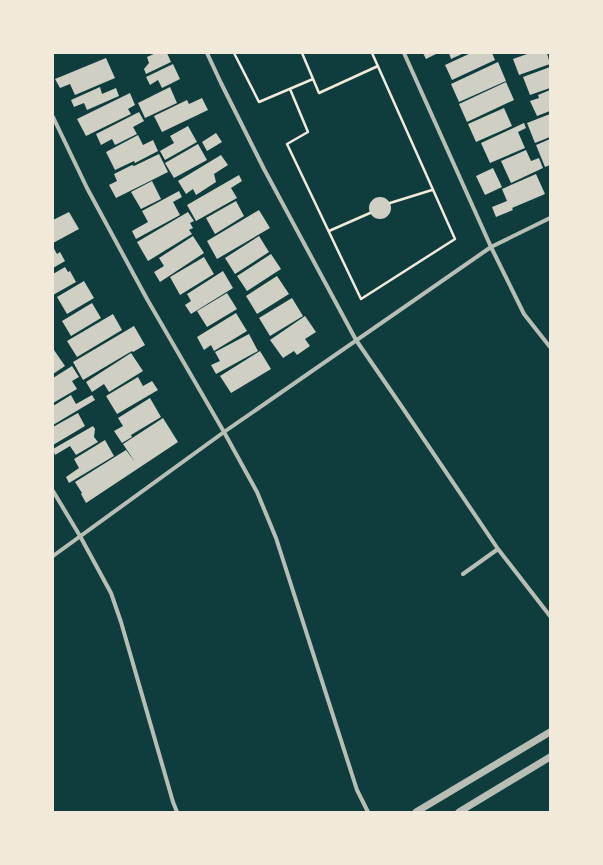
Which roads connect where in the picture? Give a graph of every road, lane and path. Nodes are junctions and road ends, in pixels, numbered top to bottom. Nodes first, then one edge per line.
1 (207, 53) edge
2 (234, 53) edge
3 (302, 53) edge
4 (372, 53) edge
5 (404, 53) edge
6 (378, 66) junction
7 (313, 79) junction
8 (290, 89) junction
9 (53, 117) edge
10 (432, 190) junction
11 (390, 203) dead end
12 (370, 213) dead end
13 (550, 218) edge
14 (329, 232) junction
15 (491, 247) junction
16 (356, 340) junction
17 (550, 348) edge
18 (224, 432) junction
19 (53, 491) edge
20 (80, 536) junction
21 (498, 549) junction
22 (53, 556) edge
23 (463, 574) dead end
24 (550, 616) edge
25 (550, 732) edge
26 (550, 757) edge
27 (177, 812) edge
28 (368, 812) edge
29 (416, 812) edge
30 (459, 812) edge

1 - 16 street
2 - 8 path
3 - 7 path
4 - 6 path
5 - 15 street
6 - 7 path
6 - 10 path
7 - 8 path
8 - 14 path
9 - 18 street
10 - 11 path
10 - 14 path
12 - 14 path
13 - 15 street
15 - 16 street
15 - 17 street
16 - 18 street
16 - 21 street
18 - 20 street
18 - 28 street
19 - 20 street
20 - 22 street
20 - 27 street
21 - 23 street
21 - 24 street
25 - 29 street
26 - 30 street

